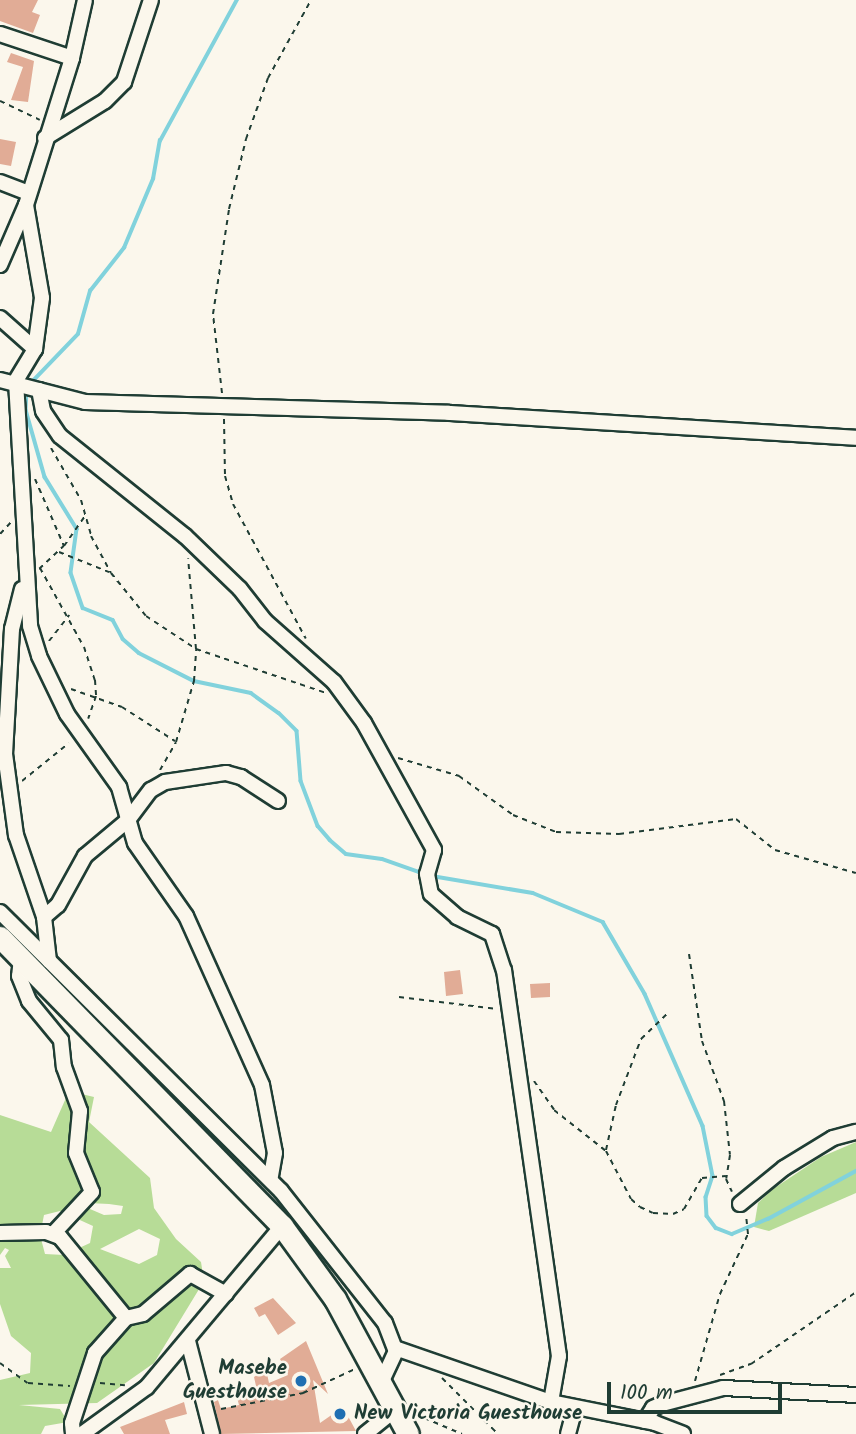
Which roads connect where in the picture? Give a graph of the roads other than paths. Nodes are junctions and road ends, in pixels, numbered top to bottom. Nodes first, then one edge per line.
1 (85, 0) edge
2 (151, 0) edge
3 (0, 34) edge
4 (72, 58) junction
5 (45, 138) junction
6 (0, 182) edge
7 (27, 199) junction
8 (0, 265) edge
9 (0, 318) edge
10 (35, 349) junction
11 (0, 380) edge
12 (16, 381) junction
13 (39, 390) junction
14 (856, 438) edge
15 (24, 581) junction
16 (278, 801) dead end
17 (128, 820) junction
18 (0, 912) edge
19 (44, 917) junction
20 (0, 937) edge
21 (21, 958) junction
22 (49, 961) junction
23 (856, 1132) edge
24 (270, 1180) junction
25 (740, 1204) road end
26 (282, 1226) junction
27 (0, 1233) edge
28 (53, 1234) junction
29 (226, 1294) junction
30 (125, 1318) junction
31 (188, 1340) junction
32 (395, 1348) junction
33 (382, 1381) junction
34 (856, 1395) edge
35 (551, 1402) junction
36 (575, 1408) junction
37 (395, 1410) junction
38 (645, 1421) junction
39 (74, 1434) edge
40 (82, 1434) edge
41 (212, 1434) edge
42 (365, 1434) edge
43 (408, 1434) edge
44 (568, 1434) edge
45 (683, 1434) edge

1 - 4 street
2 - 5 street
3 - 4 street
4 - 5 street
5 - 7 street
6 - 7 street
7 - 8 street
7 - 10 street
9 - 10 street
10 - 12 street
11 - 12 street
12 - 13 street
12 - 15 street
13 - 14 street
13 - 35 street
15 - 17 street
15 - 19 street
16 - 17 street
17 - 19 street
17 - 24 street
18 - 22 street
19 - 22 street
20 - 21 highway
21 - 26 highway
21 - 28 street
22 - 24 street
23 - 25 street
24 - 32 street
26 - 29 street
26 - 33 highway
27 - 28 street
28 - 30 street
29 - 30 street
29 - 31 street
30 - 39 street
31 - 40 street
31 - 41 street
32 - 33 street
32 - 35 street
33 - 37 highway
34 - 38 street
35 - 36 street
36 - 38 street
36 - 44 street
37 - 42 street
37 - 43 highway
38 - 45 street

